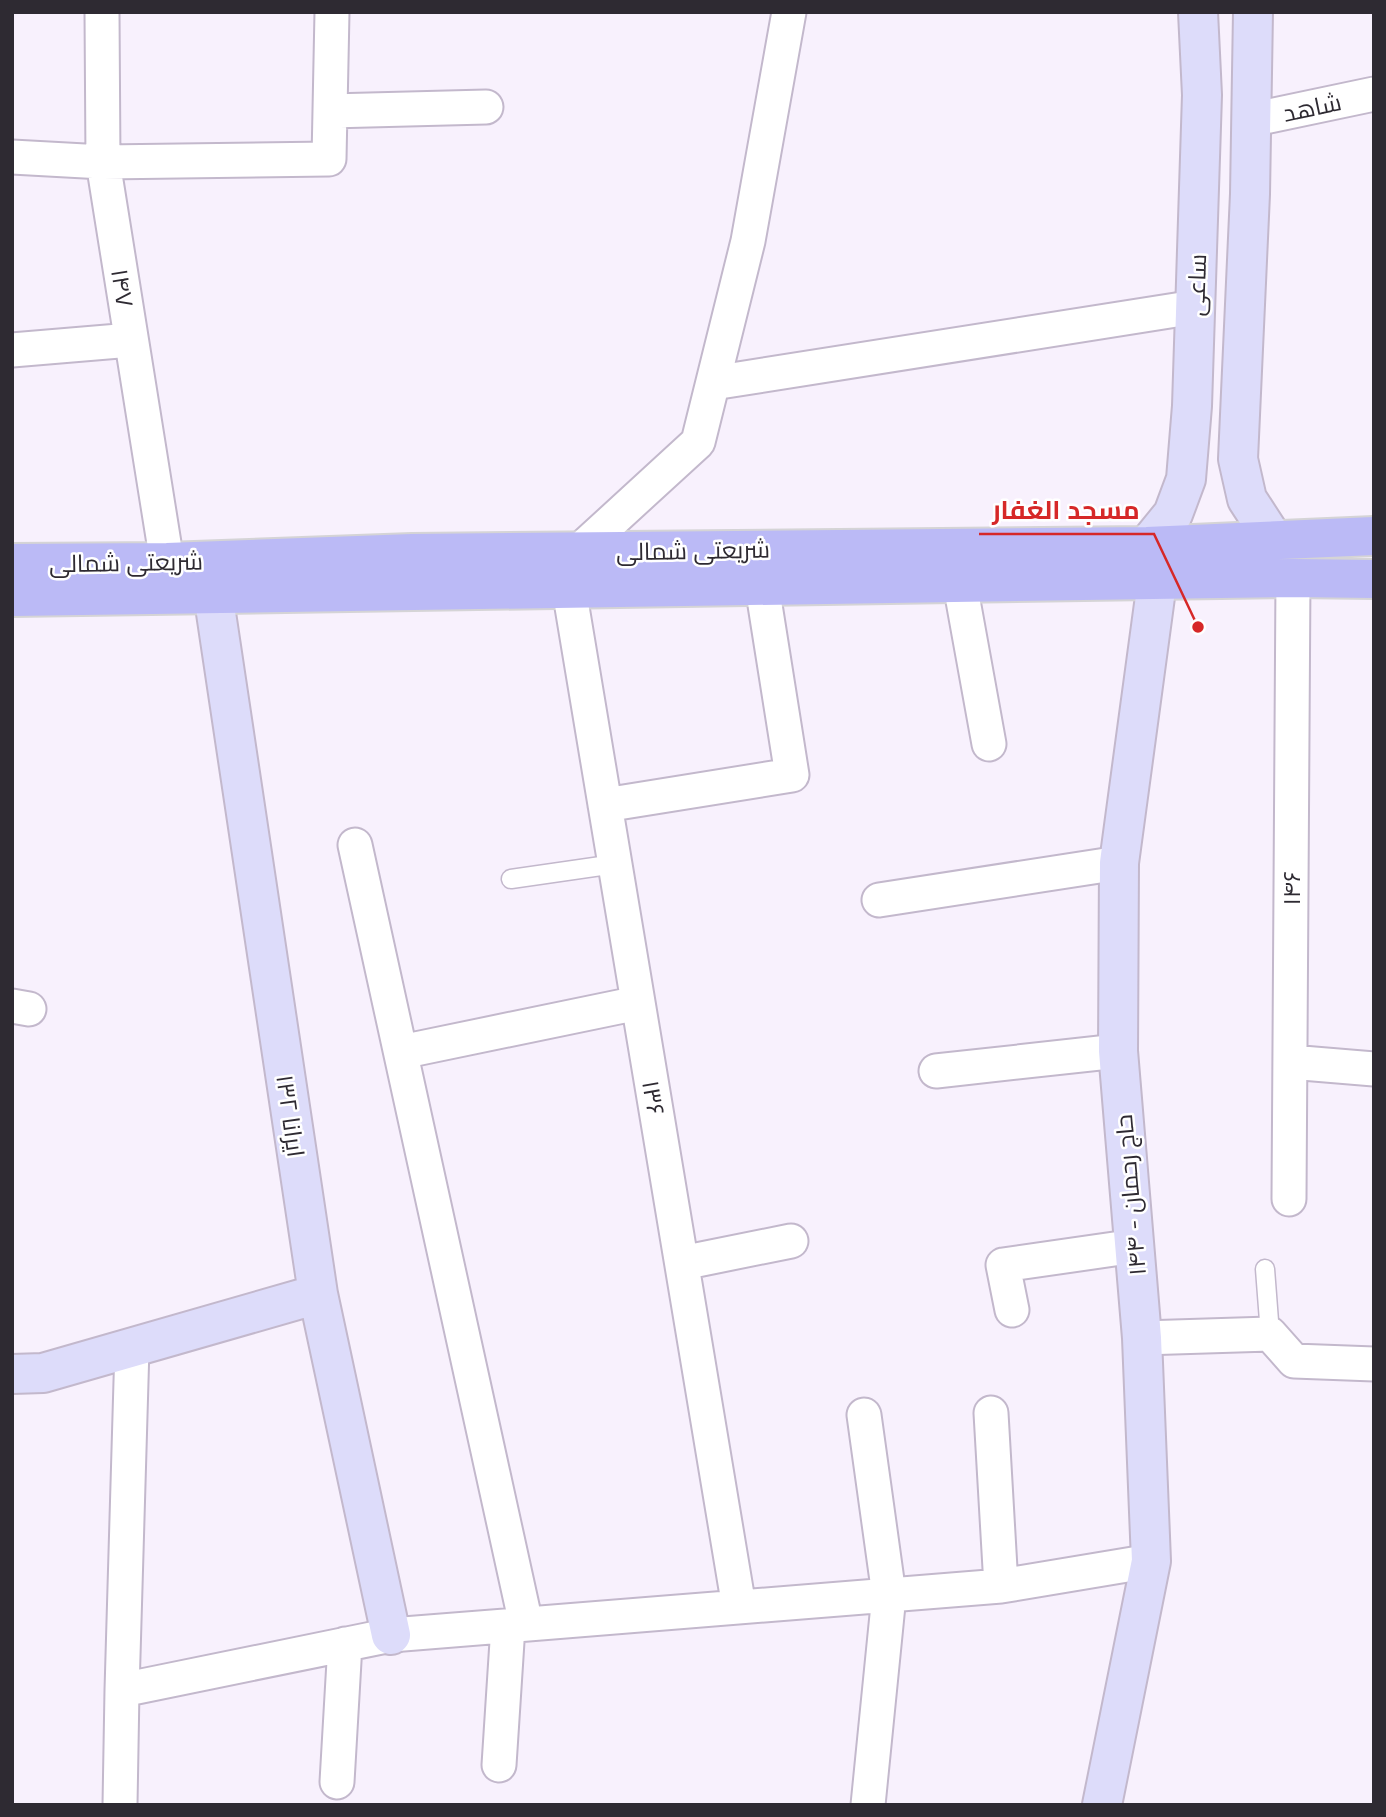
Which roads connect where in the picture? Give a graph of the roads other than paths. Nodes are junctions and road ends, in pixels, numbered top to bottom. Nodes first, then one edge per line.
1 (102, 12) edge
2 (332, 12) edge
3 (789, 12) edge
4 (1248, 15) edge
5 (1203, 16) edge
6 (1374, 94) edge
7 (486, 107) dead end
8 (330, 111) junction
9 (1250, 120) junction
10 (12, 157) edge
11 (103, 162) junction
12 (1195, 307) junction
13 (131, 340) junction
14 (12, 350) edge
15 (713, 383) junction
16 (1192, 406) junction
17 (1241, 406) junction
18 (1374, 536) edge
19 (1273, 539) junction
20 (1147, 546) junction
21 (578, 552) junction
22 (167, 562) junction
23 (12, 563) edge
24 (1293, 578) junction
25 (1374, 579) edge
26 (1157, 582) junction
27 (960, 584) junction
28 (762, 586) junction
29 (569, 589) junction
30 (213, 593) junction
31 (12, 597) edge
32 (989, 744) dead end
33 (605, 805) junction
34 (355, 845) dead end
35 (1119, 863) junction
36 (615, 864) junction
37 (511, 879) dead end
38 (879, 900) dead end
39 (638, 1003) junction
40 (1118, 1051) junction
41 (401, 1052) junction
42 (1290, 1062) junction
43 (1374, 1069) edge
44 (936, 1071) dead end
45 (1289, 1199) dead end
46 (791, 1241) dead end
47 (1135, 1246) junction
48 (682, 1263) junction
49 (1265, 1269) dead end
50 (318, 1294) junction
51 (1012, 1310) dead end
52 (1270, 1335) junction
53 (1142, 1338) junction
54 (132, 1347) junction
55 (1374, 1364) edge
56 (12, 1374) edge
57 (991, 1413) dead end
58 (864, 1415) dead end
59 (1151, 1561) junction
60 (1001, 1586) junction
61 (889, 1595) junction
62 (739, 1607) junction
63 (517, 1625) junction
64 (391, 1635) junction
65 (345, 1644) junction
66 (122, 1690) junction
67 (499, 1765) dead end
68 (337, 1782) dead end
69 (120, 1805) edge
70 (868, 1805) edge
71 (1102, 1805) edge

1 - 11 street, ۱۴۷
2 - 8 street
3 - 15 street
4 - 9 street, ساعی
5 - 12 street, ساعی
6 - 9 street, شاهد
7 - 8 street
8 - 11 street
9 - 17 street, ساعی
10 - 11 street
11 - 13 street, ۱۴۷
12 - 15 street
12 - 16 street, ساعی
13 - 14 street
13 - 22 street, ۱۴۷
15 - 21 street
16 - 17 street
16 - 20 street, ساعی
17 - 19 street, ساعی
18 - 19 main road, شریعتی شمالی
19 - 20 main road, شریعتی شمالی
20 - 21 main road, شریعتی شمالی
21 - 22 main road, شریعتی شمالی
22 - 23 main road, شریعتی شمالی
24 - 25 main road, شریعتی شمالی
24 - 26 main road, شریعتی شمالی
24 - 42 street, ۱۴۶
26 - 27 main road, شریعتی شمالی
26 - 35 street, حاج رحمان - ۱۴۴
27 - 28 main road, شریعتی شمالی
27 - 32 street
28 - 29 main road, شریعتی شمالی
28 - 33 street
29 - 30 main road, شریعتی شمالی
29 - 33 street, ۱۳۶
30 - 31 main road, شریعتی شمالی
30 - 50 street, ایرانا ۱۳۲
33 - 36 street, ۱۳۶
34 - 41 street
35 - 38 street
35 - 40 street, حاج رحمان - ۱۴۴
36 - 37 lane
36 - 39 street, ۱۳۶
39 - 41 street
39 - 48 street, ۱۳۶
40 - 44 street
40 - 47 street, حاج رحمان - ۱۴۴
41 - 63 street
42 - 43 street
42 - 45 street, ۱۴۶
46 - 48 street
47 - 51 street
47 - 53 street, حاج رحمان - ۱۴۴
48 - 62 street, ۱۳۶
49 - 52 lane
50 - 54 street
50 - 64 street, ایرانا ۱۳۲
52 - 53 street
52 - 55 street
53 - 59 street, حاج رحمان - ۱۴۴
54 - 56 street
54 - 66 street
57 - 60 street
58 - 61 street
59 - 60 street
59 - 71 street, حاج رحمان - ۱۴۴
60 - 61 street
61 - 62 street
61 - 70 street
62 - 63 street
63 - 64 street
63 - 67 street
64 - 65 street
65 - 66 street
65 - 68 street
66 - 69 street

